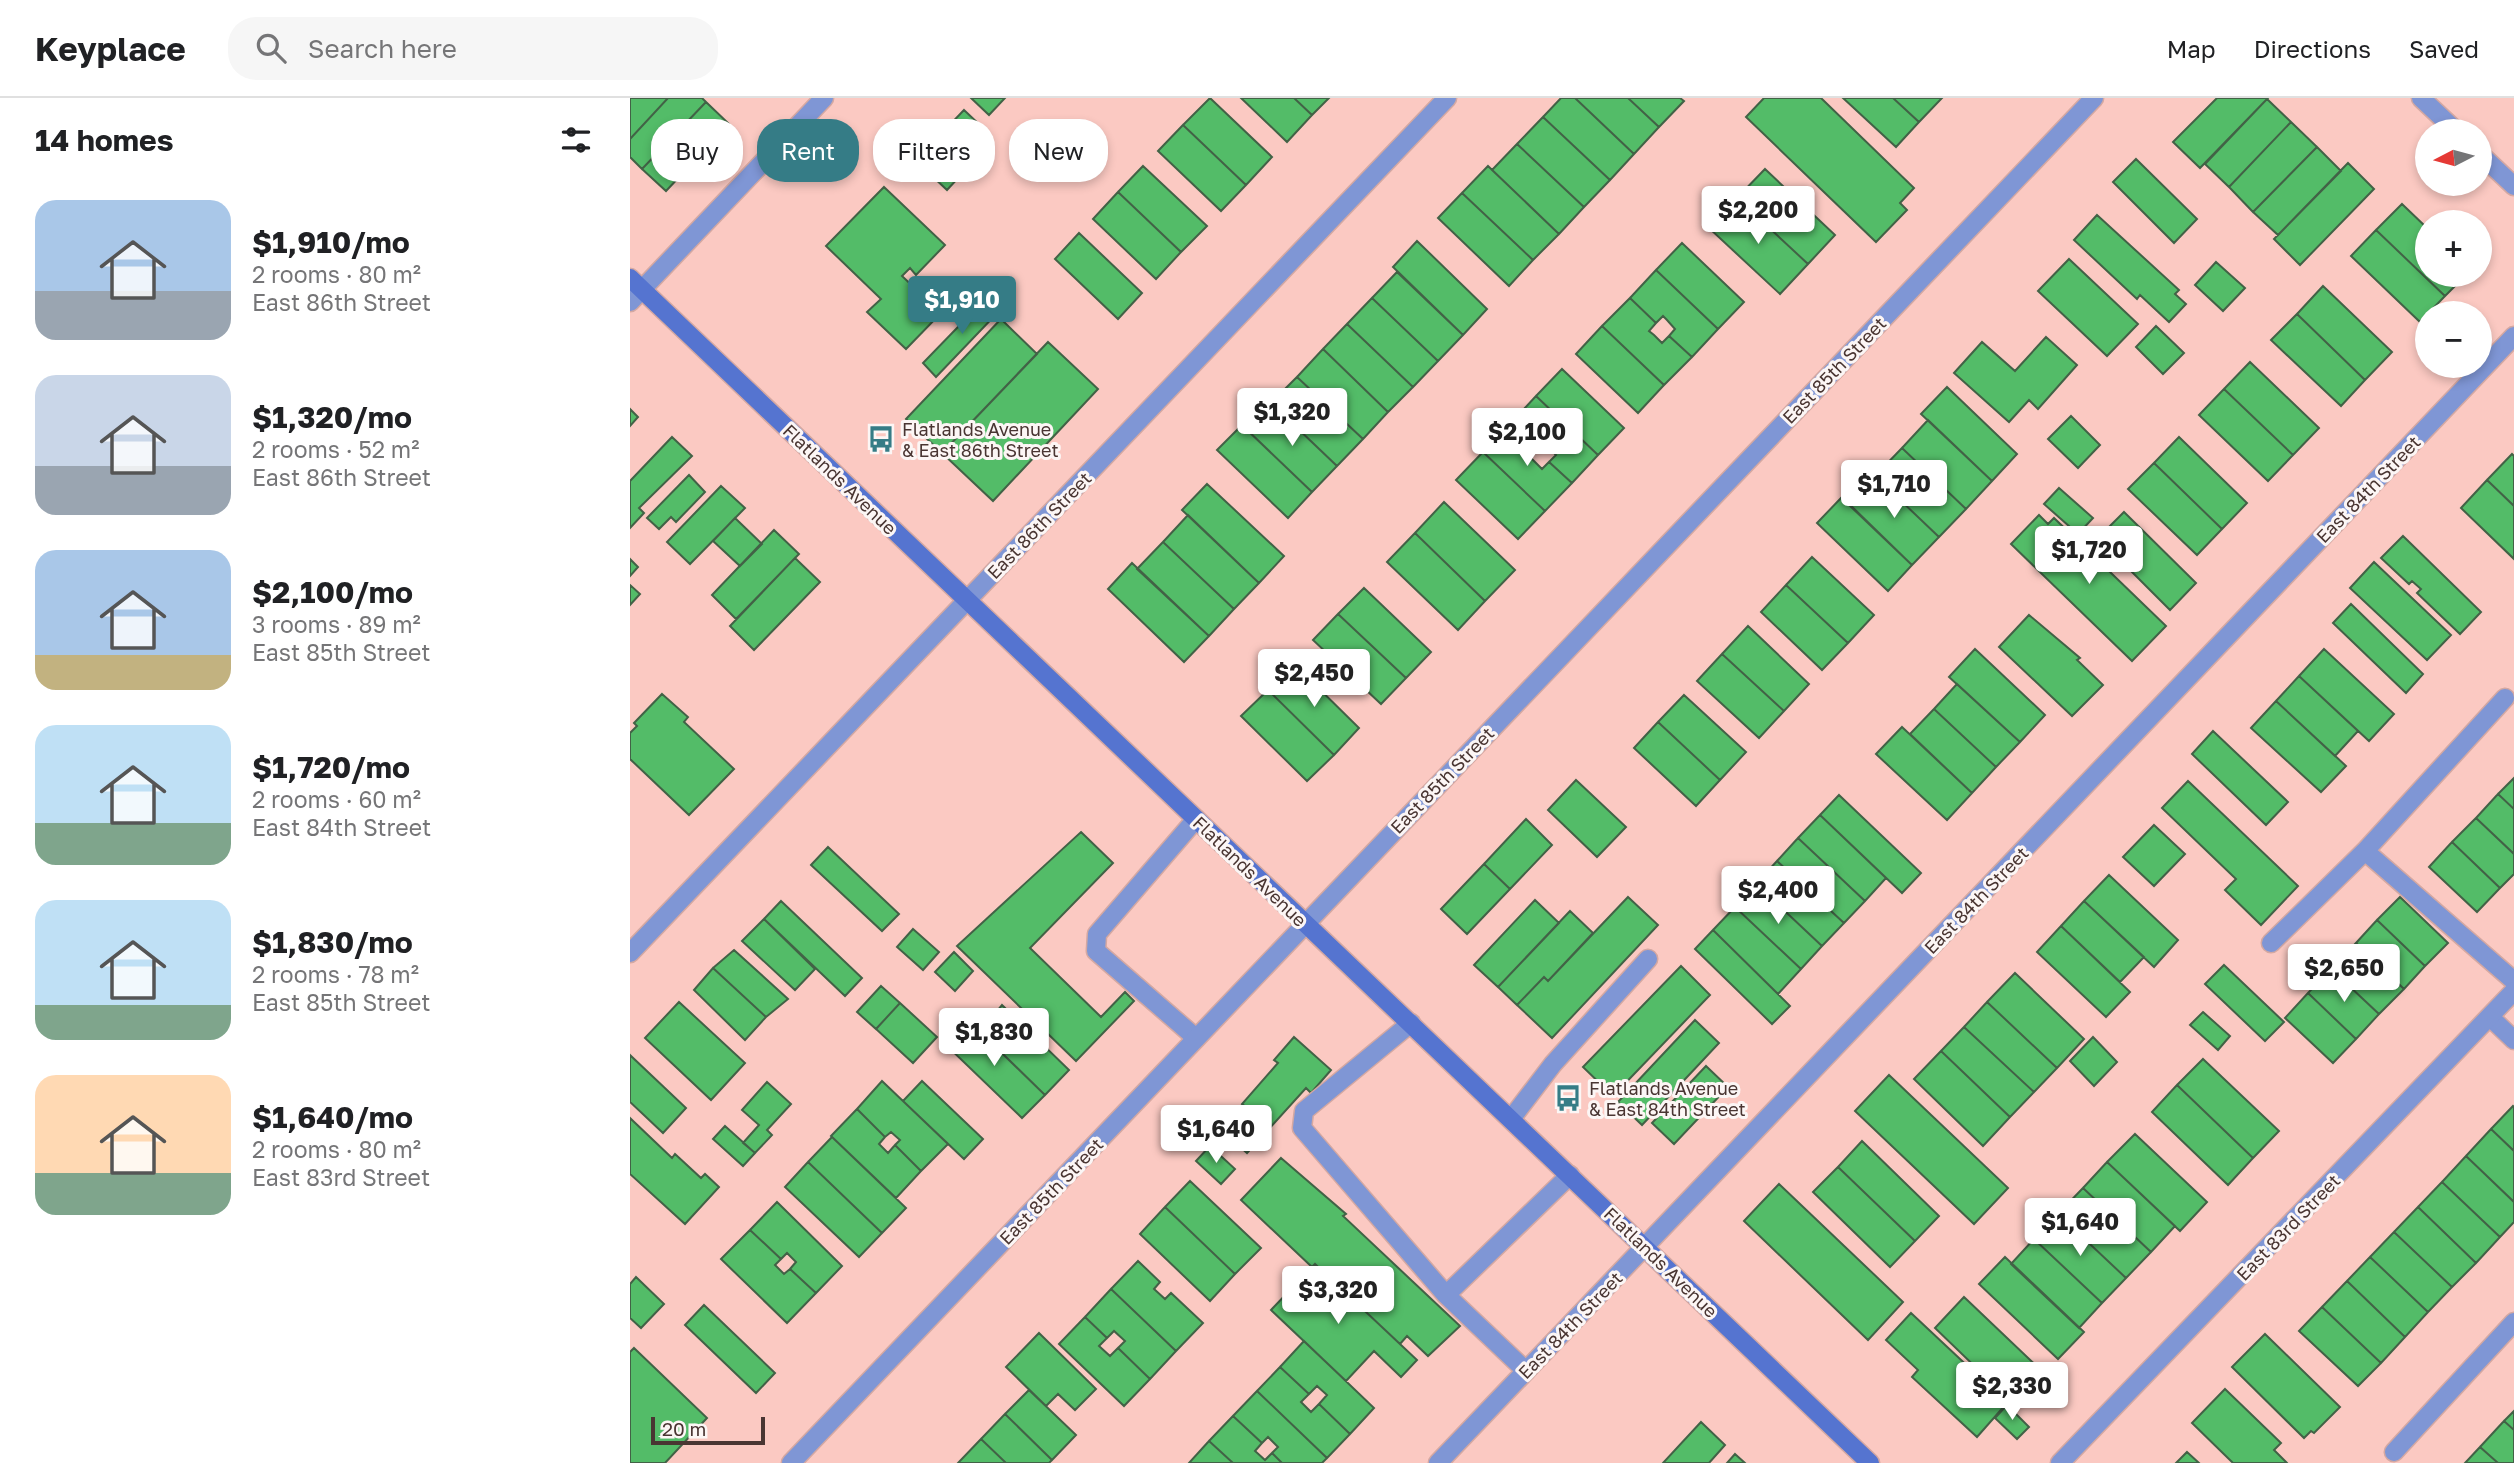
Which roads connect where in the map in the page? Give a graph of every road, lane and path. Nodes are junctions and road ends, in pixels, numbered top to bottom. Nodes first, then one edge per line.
1 (824, 98) edge
2 (1447, 98) edge
3 (2094, 98) edge
4 (2421, 98) edge
5 (2443, 119) edge
6 (2492, 165) edge
7 (2514, 186) edge
8 (634, 290) edge
9 (2514, 336) edge
10 (967, 600) junction
11 (2505, 698) dead end
12 (1196, 819) junction
13 (2365, 850) junction
14 (1306, 923) junction
15 (2271, 943) dead end
16 (630, 953) edge
17 (1648, 959) dead end
18 (2514, 981) edge
19 (2514, 991) edge
20 (2490, 1017) junction
21 (1411, 1023) junction
22 (1196, 1038) junction
23 (2514, 1040) edge
24 (1511, 1119) junction
25 (1570, 1175) junction
26 (1645, 1247) junction
27 (1446, 1295) junction
28 (2514, 1322) edge
29 (1526, 1371) junction
30 (2394, 1452) dead end
31 (791, 1463) edge
32 (1438, 1463) edge
33 (1870, 1463) edge
34 (2060, 1463) edge

1 - 8 street
2 - 10 street, East 86th Street
3 - 14 street, East 85th Street
4 - 5 street
6 - 7 street
8 - 10 main road, Flatlands Avenue
9 - 26 street, East 84th Street
10 - 12 main road, Flatlands Avenue
10 - 16 street, East 86th Street
11 - 13 street
12 - 14 main road, Flatlands Avenue
12 - 22 street
13 - 15 street
13 - 18 street
14 - 21 main road, Flatlands Avenue
14 - 22 street, East 85th Street
17 - 24 street
19 - 20 street, East 83rd Street
20 - 23 street
20 - 34 street, East 83rd Street
21 - 24 main road, Flatlands Avenue
21 - 27 street
22 - 31 street, East 85th Street
24 - 25 main road, Flatlands Avenue
25 - 26 main road, Flatlands Avenue
25 - 27 street
26 - 29 street, East 84th Street
26 - 33 main road, Flatlands Avenue
27 - 29 street
28 - 30 street
29 - 32 street, East 84th Street

